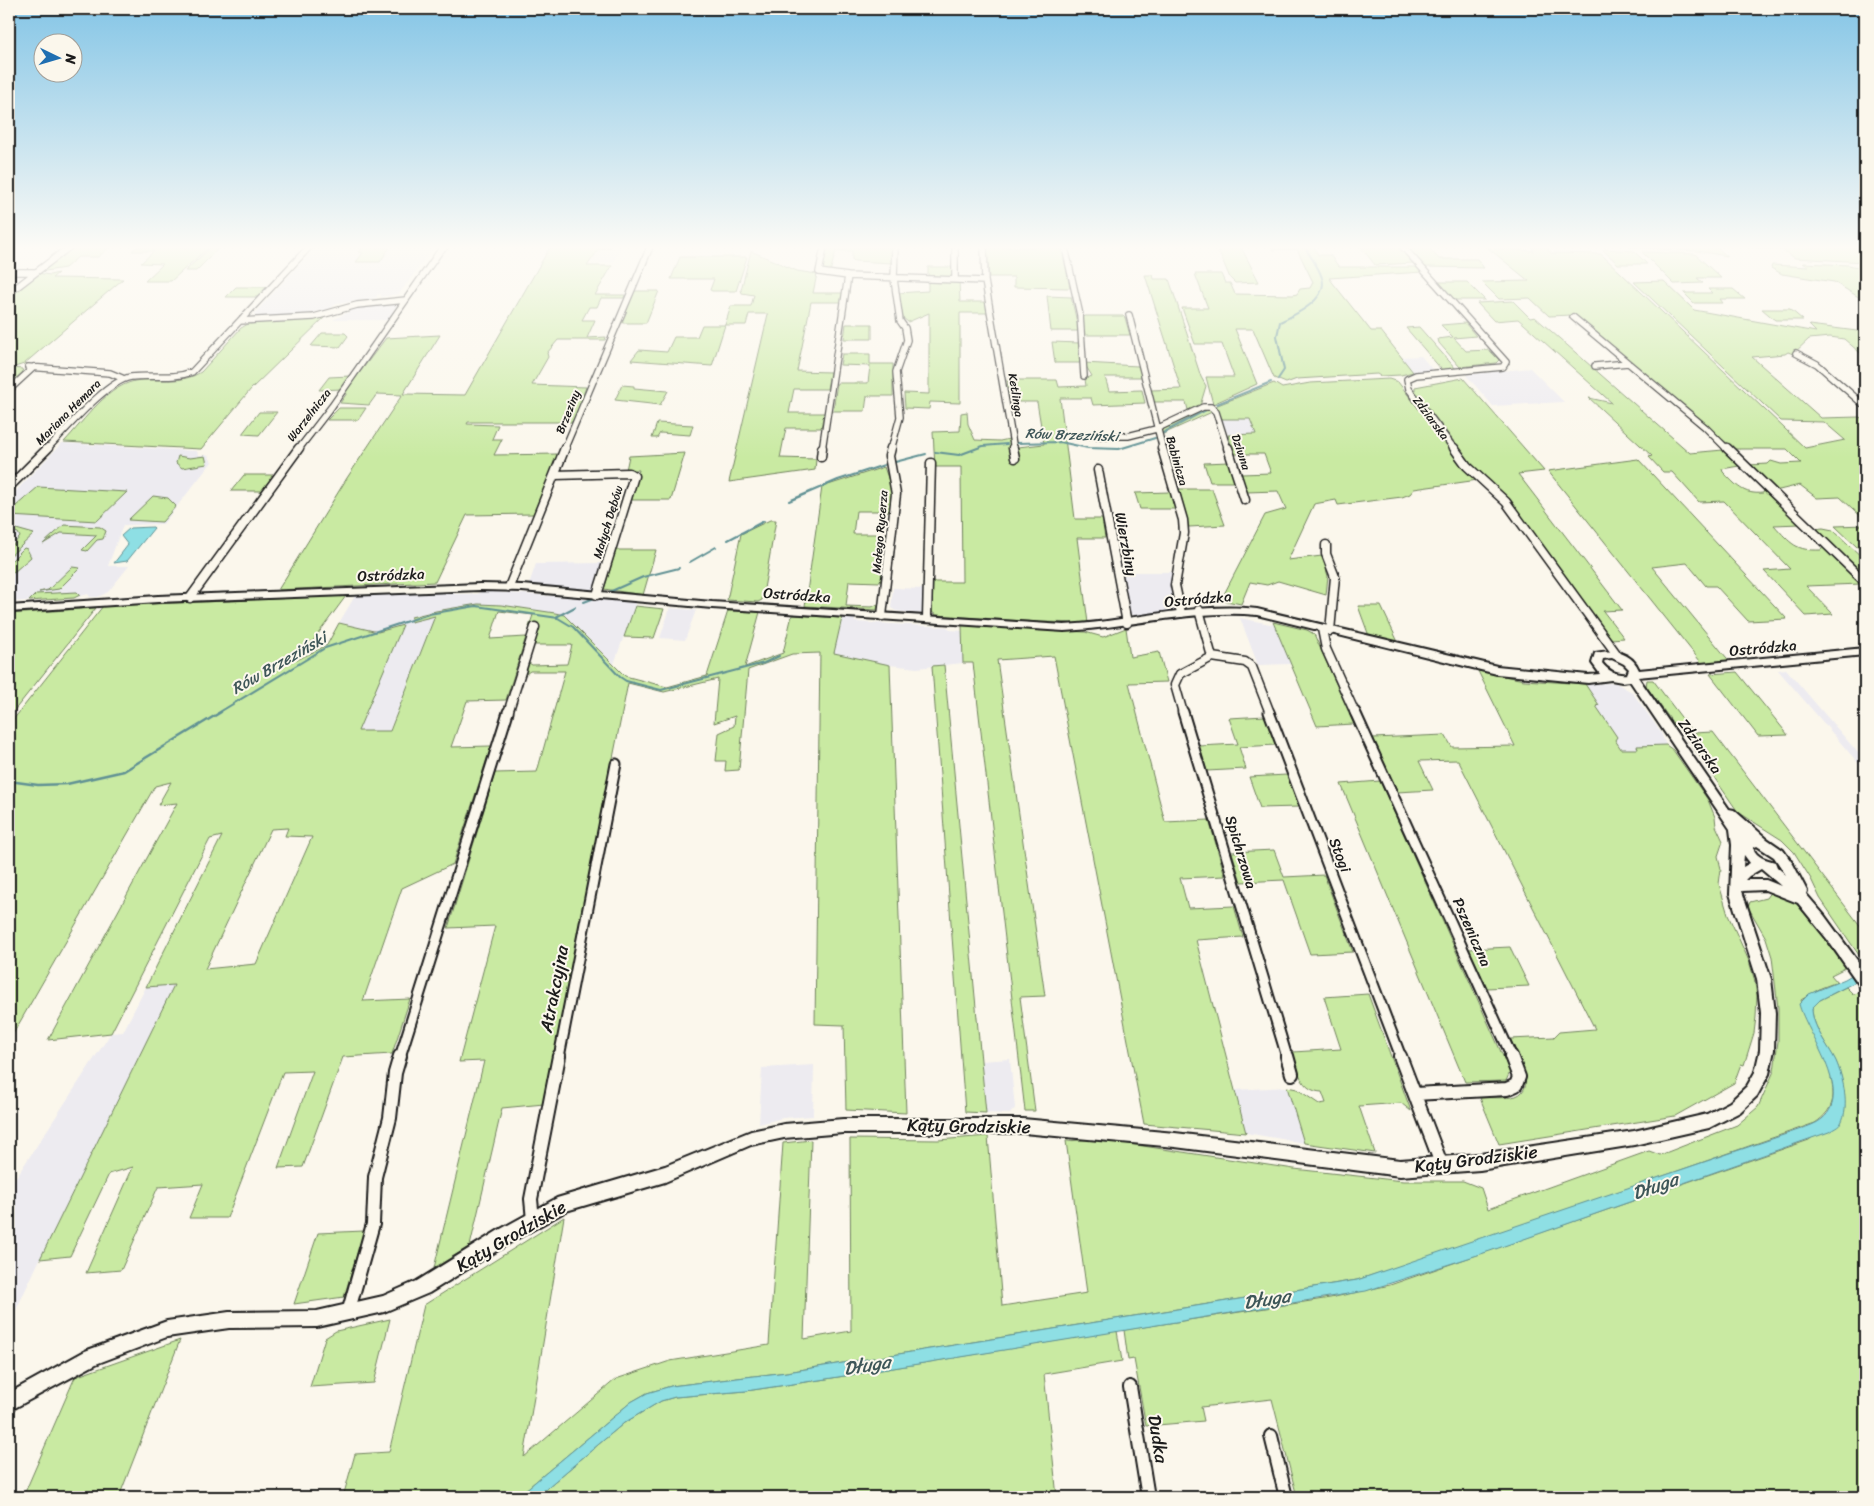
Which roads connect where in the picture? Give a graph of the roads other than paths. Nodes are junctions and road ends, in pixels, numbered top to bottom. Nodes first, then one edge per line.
1 (243, 317) edge
2 (309, 317) edge
3 (394, 317) edge
4 (618, 317) edge
5 (842, 317) edge
6 (899, 317) edge
7 (992, 317) edge
8 (1080, 317) edge
9 (1130, 317) edge
10 (1466, 317) edge
11 (1572, 317) dead end
12 (240, 321) junction
13 (1796, 353) dead end
14 (1628, 363) junction
15 (1595, 366) dead end
16 (1084, 376) dead end
17 (122, 378) junction
18 (9, 390) edge
19 (1865, 406) edge
20 (1156, 429) junction
21 (1075, 436) dead end
22 (821, 457) dead end
23 (1015, 458) dead end
24 (931, 463) dead end
25 (1098, 470) dead end
26 (555, 475) junction
27 (9, 487) edge
28 (1245, 500) dead end
29 (1326, 545) dead end
30 (1865, 582) edge
31 (509, 587) junction
32 (602, 595) junction
33 (190, 598) junction
34 (9, 609) edge
35 (1199, 610) junction
36 (1181, 613) junction
37 (882, 616) junction
38 (927, 618) junction
39 (1127, 623) junction
40 (535, 627) dead end
41 (1326, 630) junction
42 (1600, 634) junction
43 (1865, 651) edge
44 (1605, 654) junction
45 (1618, 656) junction
46 (1212, 657) junction
47 (1599, 668) junction
48 (1627, 674) junction
49 (1575, 677) junction
50 (616, 764) dead end
51 (1723, 806) junction
52 (1735, 830) junction
53 (1762, 842) junction
54 (1744, 852) junction
55 (1782, 859) junction
56 (1763, 864) junction
57 (1736, 883) junction
58 (1810, 909) junction
59 (1865, 982) edge
60 (1292, 1074) dead end
61 (1415, 1094) junction
62 (1442, 1166) junction
63 (533, 1220) junction
64 (348, 1313) junction
65 (1130, 1387) dead end
66 (9, 1402) edge
67 (1271, 1436) dead end
68 (1148, 1497) edge
69 (1286, 1497) edge

1 - 12 street, Mariana Hemara
2 - 12 street
3 - 33 street, Warzelnicza
4 - 26 street, Brzeziny
5 - 22 street
6 - 37 street, Małego Rycerza
7 - 23 street, Ketlinga
8 - 16 street
9 - 20 street, Babinicza
10 - 42 street, Zdziarska
11 - 14 street
12 - 17 street, Mariana Hemara
13 - 19 street
14 - 15 street
14 - 30 street
17 - 18 street
17 - 27 street, Mariana Hemara
20 - 21 street
20 - 28 street, Dziwna
20 - 36 street, Babinicza
24 - 38 street
25 - 39 street, Wierzbiny
26 - 31 street, Brzeziny
26 - 32 street, Małych Dębów
29 - 41 street
31 - 32 street, Ostródzka
31 - 33 street, Ostródzka
32 - 37 street, Ostródzka
33 - 34 street, Ostródzka
35 - 36 street, Ostródzka
35 - 41 street, Ostródzka
35 - 46 street
36 - 39 street, Ostródzka
37 - 38 street, Ostródzka
38 - 39 street, Ostródzka
40 - 64 street
41 - 49 street, Ostródzka
41 - 61 street, Pszeniczna
42 - 44 street, Zdziarska
42 - 45 street, Zdziarska
43 - 48 street, Ostródzka
44 - 45 street
44 - 47 street
45 - 48 street
46 - 60 street, Spichrzowa
46 - 61 street, Stogi
47 - 48 street
47 - 49 street, Ostródzka
48 - 49 street, Ostródzka
48 - 51 street, Zdziarska
50 - 63 street, Atrakcyjna
51 - 52 street, Zdziarska
51 - 53 street, Zdziarska
52 - 54 street, Zdziarska
52 - 54 street, Kąty Grodziskie
53 - 54 street
53 - 55 street, Zdziarska
54 - 56 street, Zdziarska
54 - 57 street, Kąty Grodziskie
55 - 56 street
55 - 58 street
56 - 57 street
56 - 58 street
57 - 58 street
57 - 62 street, Kąty Grodziskie
58 - 59 street
61 - 62 street
62 - 63 street, Kąty Grodziskie
63 - 64 street, Kąty Grodziskie
64 - 66 street, Kąty Grodziskie
65 - 68 street, Dudka
67 - 69 street

